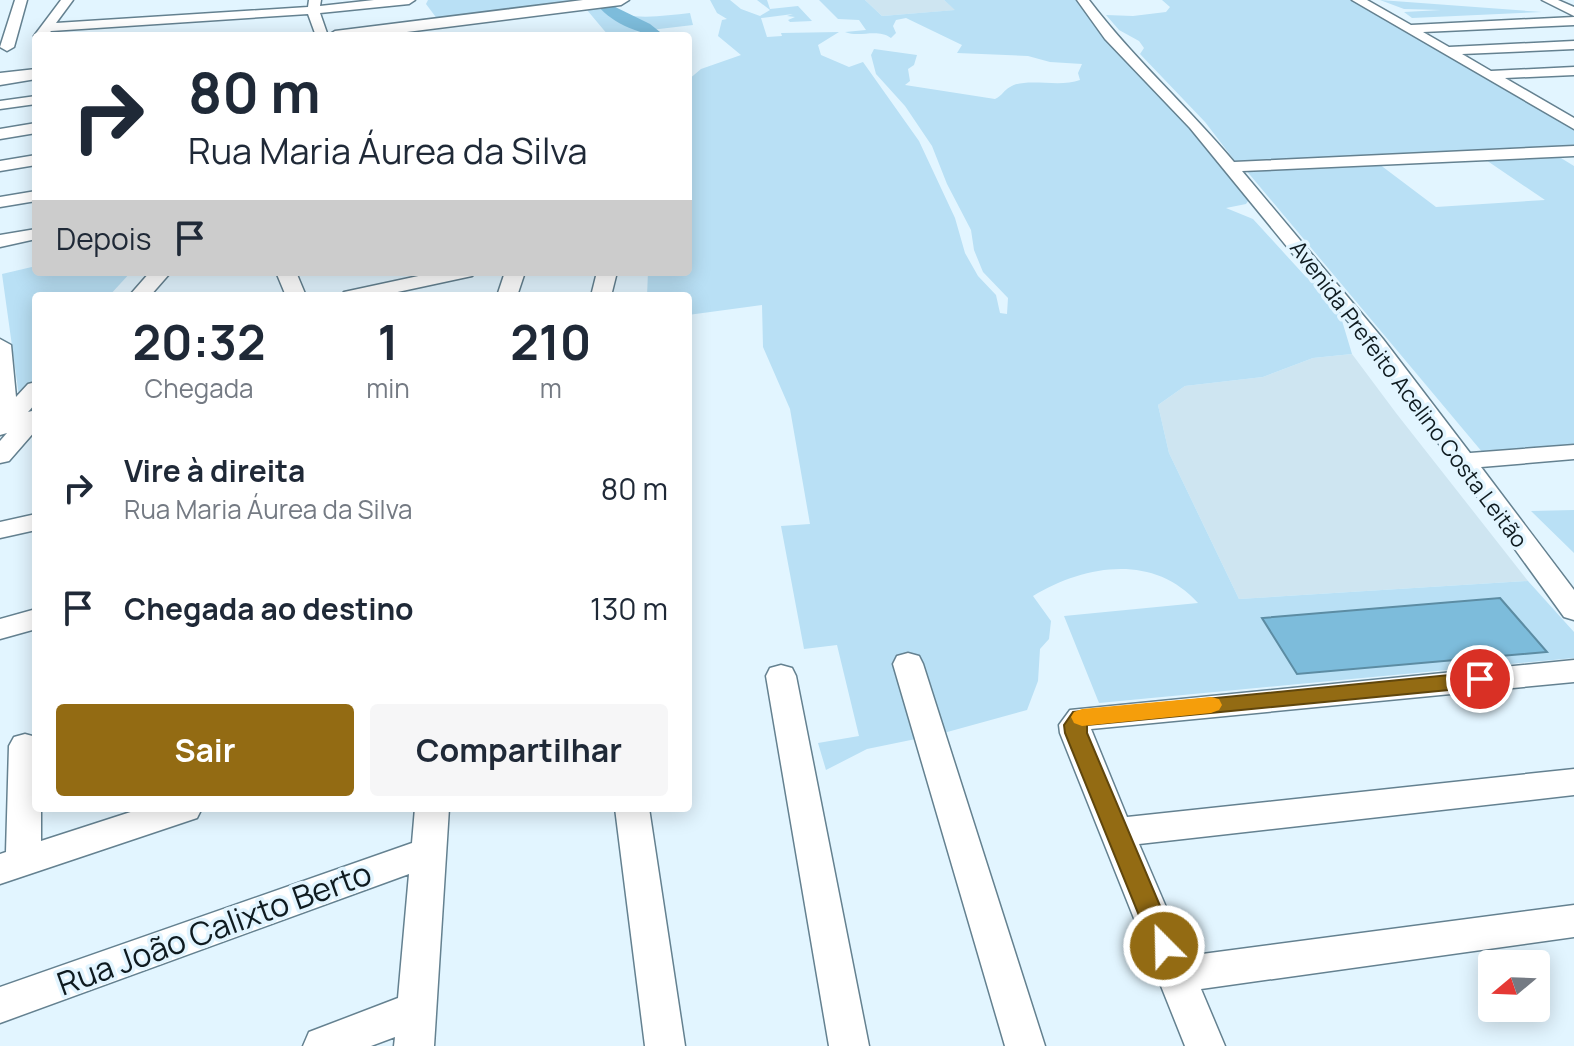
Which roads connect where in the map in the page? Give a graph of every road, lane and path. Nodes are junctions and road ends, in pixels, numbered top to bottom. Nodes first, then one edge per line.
1 (21, 0) edge
2 (188, 0) edge
3 (409, 0) edge
4 (621, 0) edge
5 (1083, 0) edge
6 (1358, 0) edge
7 (1548, 0) edge
8 (1564, 0) edge
9 (1574, 4) edge
10 (314, 5) edge
11 (67, 6) edge
12 (1574, 12) edge
13 (180, 18) junction
14 (1574, 21) edge
15 (1408, 29) junction
16 (37, 32) edge
17 (87, 32) edge
18 (136, 32) edge
19 (157, 32) edge
20 (321, 32) edge
21 (375, 32) edge
22 (27, 41) edge
23 (1574, 45) edge
24 (1446, 51) junction
25 (1574, 71) edge
26 (32, 75) edge
27 (1489, 75) junction
28 (0, 79) edge
29 (1561, 100) dead end
30 (32, 101) edge
31 (1535, 102) junction
32 (0, 105) edge
33 (1574, 124) edge
34 (32, 129) edge
35 (0, 134) edge
36 (1574, 151) edge
37 (32, 161) edge
38 (0, 166) edge
39 (1229, 167) junction
40 (32, 197) edge
41 (0, 202) edge
42 (32, 235) edge
43 (0, 241) edge
44 (430, 276) edge
45 (147, 281) edge
46 (126, 292) edge
47 (367, 292) edge
48 (1, 359) edge
49 (32, 393) edge
50 (32, 420) edge
51 (3, 426) edge
52 (32, 448) edge
53 (1574, 452) edge
54 (0, 455) edge
55 (1462, 461) junction
56 (32, 523) edge
57 (0, 530) edge
58 (1574, 610) edge
59 (32, 620) edge
60 (0, 629) edge
61 (908, 664) dead end
62 (1574, 671) edge
63 (781, 676) dead end
64 (20, 748) edge
65 (1574, 782) edge
66 (173, 812) edge
67 (432, 812) edge
68 (633, 812) edge
69 (1116, 832) junction
70 (429, 852) junction
71 (11, 865) edge
72 (1574, 921) edge
73 (1176, 975) junction
74 (0, 1005) edge
75 (416, 1027) edge
76 (323, 1046) edge
77 (665, 1046) edge
78 (849, 1046) edge
79 (1025, 1046) edge
80 (1205, 1046) edge

1 - 22 street
2 - 13 street
3 - 10 street
4 - 21 main road
5 - 39 street, Avenida Prefeito Acelino Costa Leitão
6 - 15 street
7 - 12 street
8 - 9 street
10 - 13 street
10 - 20 street
11 - 16 street
13 - 17 street
14 - 15 street
15 - 24 street
18 - 19 street
23 - 24 street
24 - 27 street
25 - 27 street
26 - 28 main road
27 - 31 street
29 - 31 street
30 - 32 street
31 - 33 street
34 - 35 street
36 - 39 street
37 - 38 street
39 - 55 street, Avenida Prefeito Acelino Costa Leitão
40 - 41 street
42 - 43 street
44 - 47 street
45 - 46 street
48 - 51 street
49 - 51 street
50 - 54 street
52 - 54 street
53 - 55 street
55 - 58 street, Avenida Prefeito Acelino Costa Leitão
56 - 57 street
59 - 60 street
61 - 79 street
62 - 69 street
63 - 78 street
64 - 71 street
65 - 69 street
66 - 71 street
67 - 70 street
68 - 77 street
69 - 73 street
70 - 74 street, Rua João Calixto Berto
70 - 75 street
72 - 73 street
73 - 80 street
75 - 76 street

